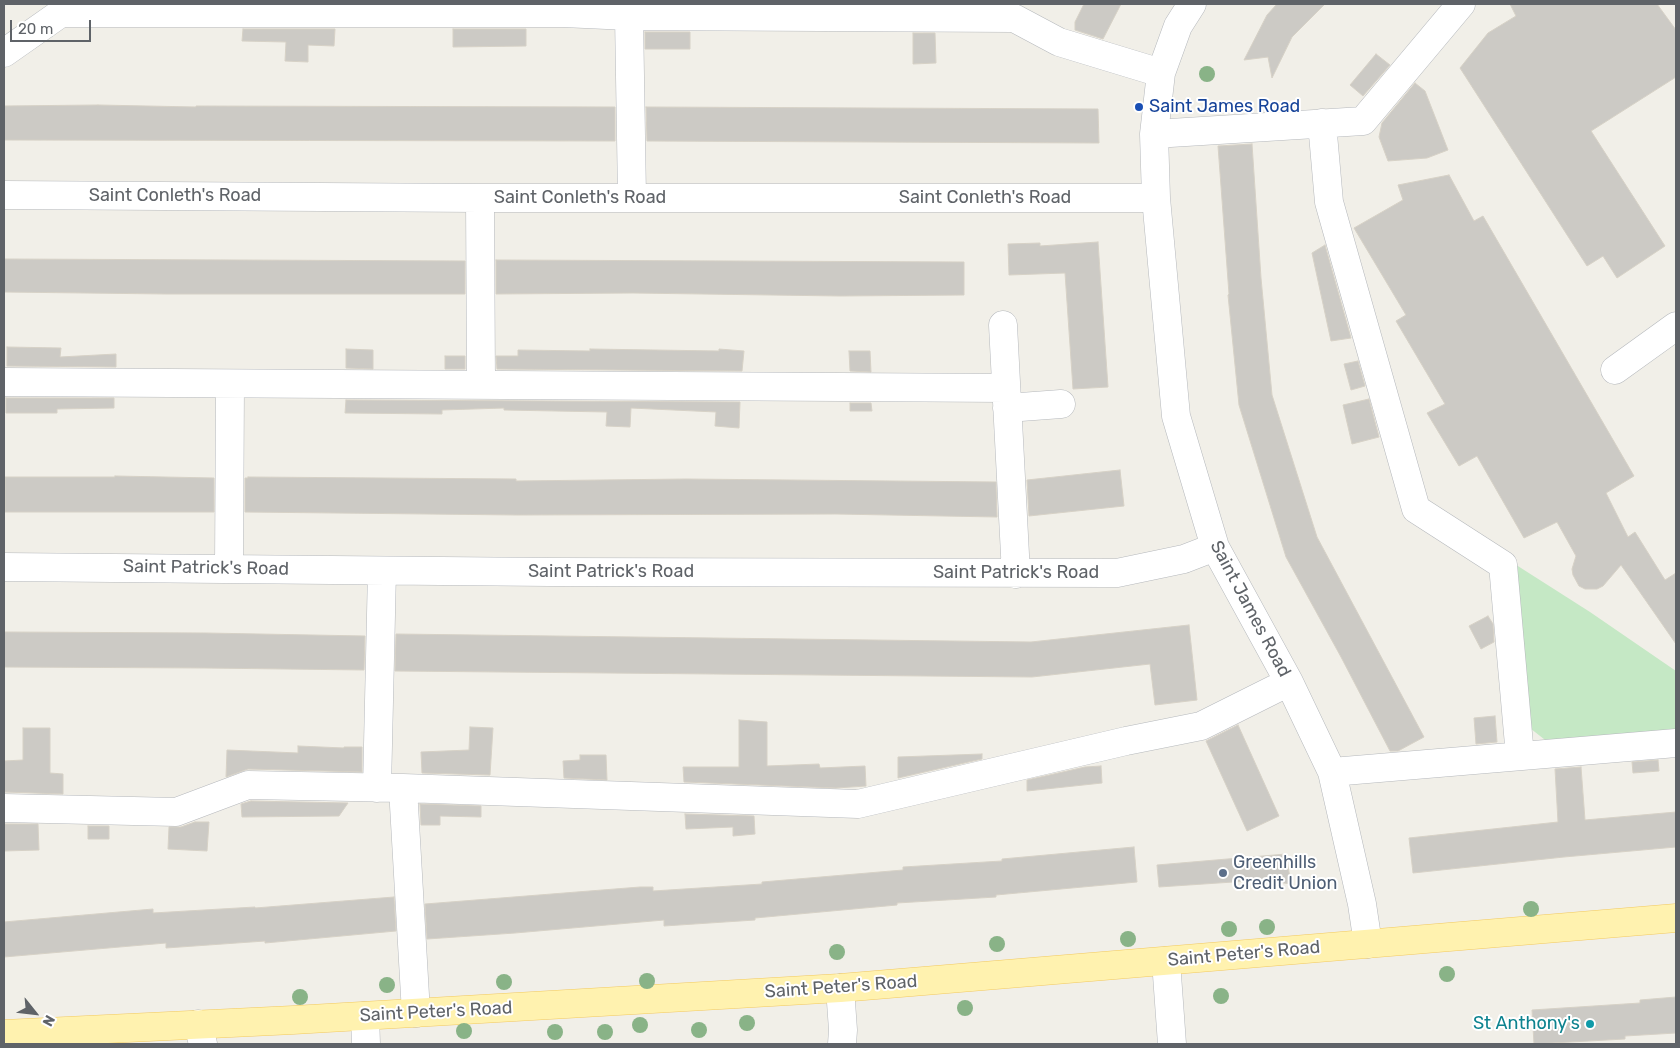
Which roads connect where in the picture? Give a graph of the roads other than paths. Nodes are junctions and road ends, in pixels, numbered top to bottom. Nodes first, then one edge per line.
1 (1192, 4) edge
2 (1460, 4) edge
3 (563, 9) edge
4 (1017, 11) edge
5 (629, 16) junction
6 (4, 53) edge
7 (1161, 73) junction
8 (1322, 123) junction
9 (1154, 134) junction
10 (4, 195) edge
11 (632, 197) junction
12 (480, 198) junction
13 (1156, 198) junction
14 (1003, 325) dead end
15 (1676, 326) edge
16 (1615, 370) dead end
17 (4, 382) edge
18 (230, 384) junction
19 (481, 384) junction
20 (1007, 398) junction
21 (1061, 404) dead end
22 (1215, 548) junction
23 (4, 567) edge
24 (229, 568) junction
25 (382, 571) junction
26 (1016, 574) junction
27 (1289, 682) junction
28 (1676, 743) edge
29 (1520, 756) junction
30 (1332, 772) junction
31 (390, 788) junction
32 (4, 808) edge
33 (1676, 918) edge
34 (1368, 944) junction
35 (1166, 961) junction
36 (840, 988) junction
37 (416, 1013) junction
38 (365, 1016) junction
39 (4, 1034) edge
40 (201, 1034) edge
41 (366, 1044) edge
42 (842, 1044) edge
43 (1172, 1044) edge

1 - 7 street, Saint James Road
2 - 8 street
3 - 5 street
3 - 6 street
4 - 5 street
4 - 7 street
5 - 11 street
7 - 9 street, Saint James Road
8 - 9 street
8 - 29 street
9 - 13 street, Saint James Road
10 - 12 street, Saint Conleth's Road
11 - 12 street, Saint Conleth's Road
11 - 13 street, Saint Conleth's Road
12 - 19 street
13 - 22 street, Saint James Road
14 - 20 street
15 - 16 street
17 - 18 street
18 - 19 street
18 - 24 street
19 - 20 street
20 - 21 street
20 - 26 street
22 - 26 street, Saint Patrick's Road
22 - 27 street, Saint James Road
23 - 24 street, Saint Patrick's Road
24 - 25 street, Saint Patrick's Road
25 - 26 street, Saint Patrick's Road
25 - 31 street
27 - 30 street, Saint James Road
27 - 31 street
28 - 29 street
29 - 30 street
30 - 34 street, Saint James Road
31 - 32 street
31 - 37 street
33 - 34 main road, Saint Peter's Road
34 - 35 main road, Saint Peter's Road
35 - 36 main road, Saint Peter's Road
35 - 43 street
36 - 37 main road, Saint Peter's Road
36 - 42 street
37 - 38 main road, Saint Peter's Road
38 - 40 main road, Saint Peter's Road
38 - 41 street
39 - 40 main road, Saint Peter's Road

